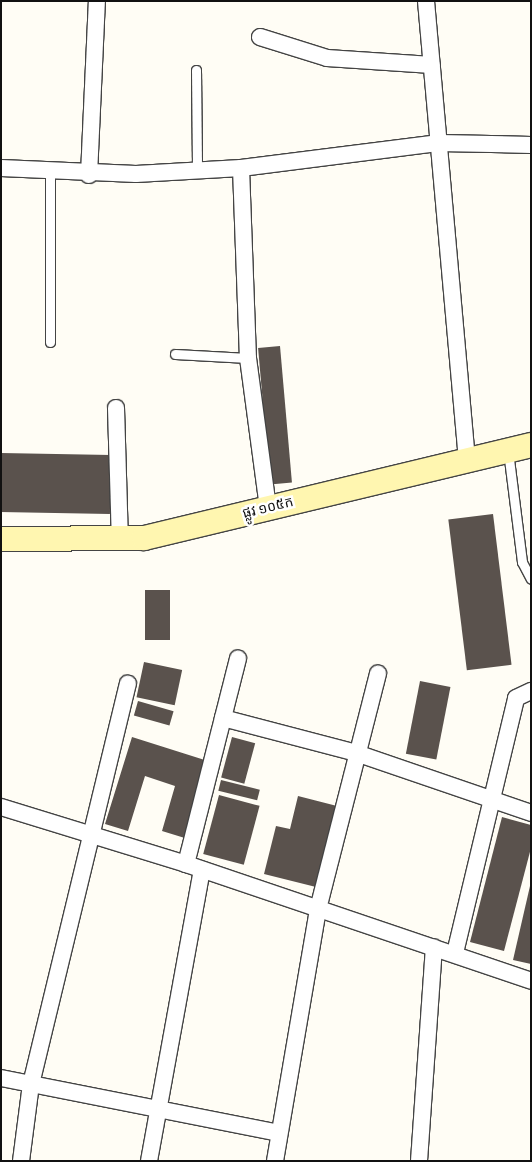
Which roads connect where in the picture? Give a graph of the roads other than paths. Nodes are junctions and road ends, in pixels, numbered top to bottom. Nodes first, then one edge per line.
1 (97, 1) edge
2 (426, 1) edge
3 (260, 37) dead end
4 (432, 65) junction
5 (196, 70) dead end
6 (439, 143) junction
7 (531, 145) edge
8 (1, 168) edge
9 (241, 168) junction
10 (196, 170) junction
11 (50, 172) junction
12 (89, 175) junction
13 (50, 342) dead end
14 (175, 354) dead end
15 (248, 358) junction
16 (116, 408) dead end
17 (531, 445) edge
18 (508, 451) junction
19 (467, 461) junction
20 (268, 508) junction
21 (1, 539) edge
22 (120, 541) junction
23 (531, 579) edge
24 (238, 658) dead end
25 (378, 674) dead end
26 (128, 684) dead end
27 (531, 691) edge
28 (223, 718) junction
29 (356, 753) junction
30 (492, 799) junction
31 (1, 807) edge
32 (531, 812) edge
33 (90, 834) junction
34 (186, 864) junction
35 (202, 870) junction
36 (318, 909) junction
37 (434, 948) junction
38 (455, 953) junction
39 (531, 981) edge
40 (1, 1078) edge
41 (31, 1084) junction
42 (157, 1110) junction
43 (279, 1133) junction
44 (21, 1161) edge
45 (149, 1161) edge
46 (275, 1161) edge
47 (419, 1161) edge

1 - 12 street
2 - 4 street
3 - 4 street
4 - 6 street
5 - 10 lane
6 - 7 street
6 - 9 street
6 - 19 street
8 - 11 street
9 - 10 street
9 - 15 street
10 - 12 street
11 - 12 street
11 - 13 lane
14 - 15 lane
15 - 20 street
16 - 22 street
17 - 18 main road, ផ្លូវ ១០៥ក
18 - 19 main road, ផ្លូវ ១០៥ក
18 - 23 lane
19 - 20 main road, ផ្លូវ ១០៥ក
20 - 22 main road, ផ្លូវ ១០៥ក
21 - 22 main road, ផ្លូវ ១០៥ក
24 - 28 street
25 - 29 street
26 - 33 street
27 - 30 street
28 - 29 street
28 - 34 street
29 - 30 street
29 - 36 street
30 - 32 street
30 - 38 street
31 - 33 street
33 - 34 street
33 - 41 street
34 - 35 street
35 - 36 street
35 - 42 street
36 - 37 street
36 - 43 street
37 - 38 street
37 - 47 street
38 - 39 street
40 - 41 street
41 - 42 street
41 - 44 street
42 - 43 street
42 - 45 street
43 - 46 street

